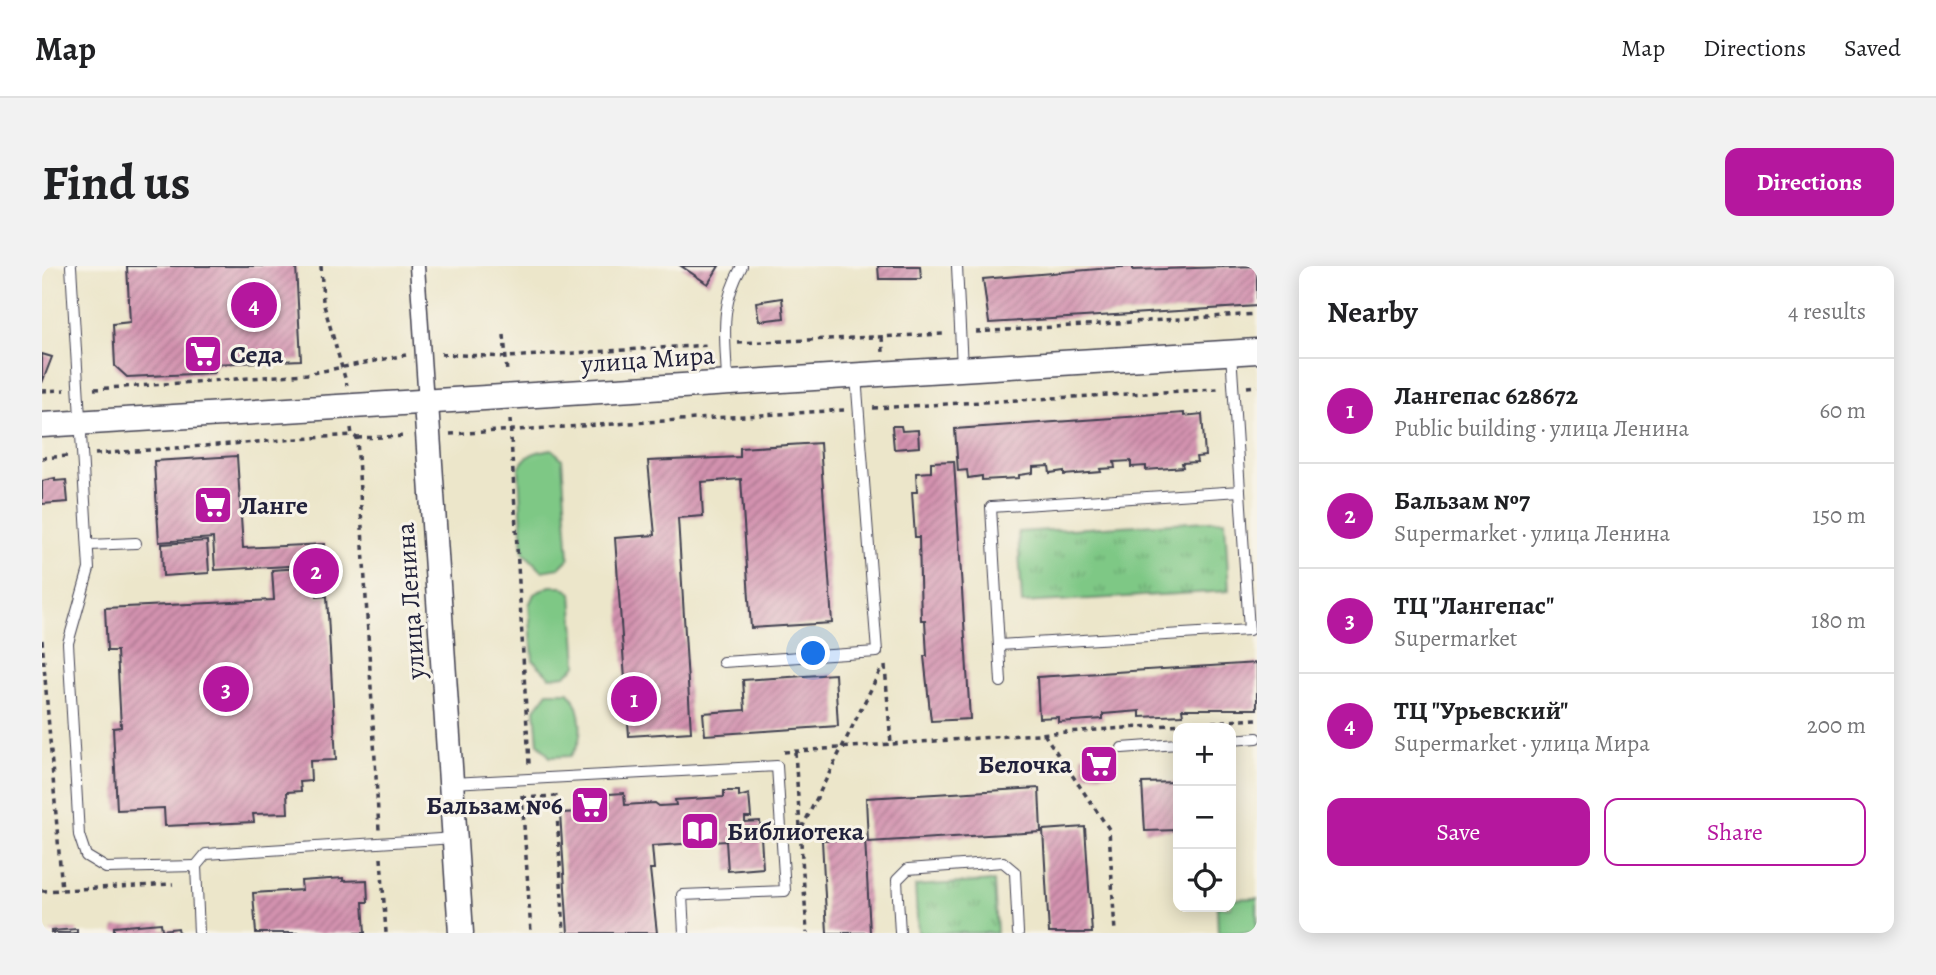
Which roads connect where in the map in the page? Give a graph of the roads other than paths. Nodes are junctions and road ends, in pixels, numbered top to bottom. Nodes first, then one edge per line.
1 (71, 266) edge
2 (416, 266) edge
3 (742, 266) edge
4 (957, 266) edge
5 (1257, 351) edge
6 (1231, 353) junction
7 (962, 369) junction
8 (856, 375) junction
9 (727, 383) junction
10 (426, 403) junction
11 (80, 422) junction
12 (42, 425) edge
13 (1240, 491) junction
14 (136, 542) dead end
15 (89, 545) junction
16 (999, 645) junction
17 (723, 662) dead end
18 (1001, 682) dead end
19 (1257, 738) edge
20 (1236, 740) edge
21 (1173, 744) edge
22 (1122, 748) dead end
23 (451, 783) junction
24 (455, 838) junction
25 (196, 866) junction
26 (199, 933) edge
27 (461, 933) edge
28 (684, 933) edge
29 (900, 933) edge
30 (1018, 933) edge

1 - 11 lane
2 - 10 street, улица Ленина
3 - 9 lane
4 - 7 lane
5 - 6 street, улица Мира
6 - 7 street, улица Мира
6 - 13 lane
7 - 8 street, улица Мира
8 - 9 street, улица Мира
8 - 17 lane
9 - 10 street, улица Мира
10 - 11 street, улица Мира
10 - 23 street, улица Ленина
11 - 12 street, улица Мира
11 - 15 lane
13 - 16 lane
13 - 16 lane
14 - 15 lane
15 - 25 lane
16 - 18 lane
19 - 20 lane
21 - 22 lane
23 - 24 street, улица Ленина
23 - 28 lane
24 - 25 lane
24 - 27 street, улица Ленина
25 - 26 lane
29 - 30 lane

